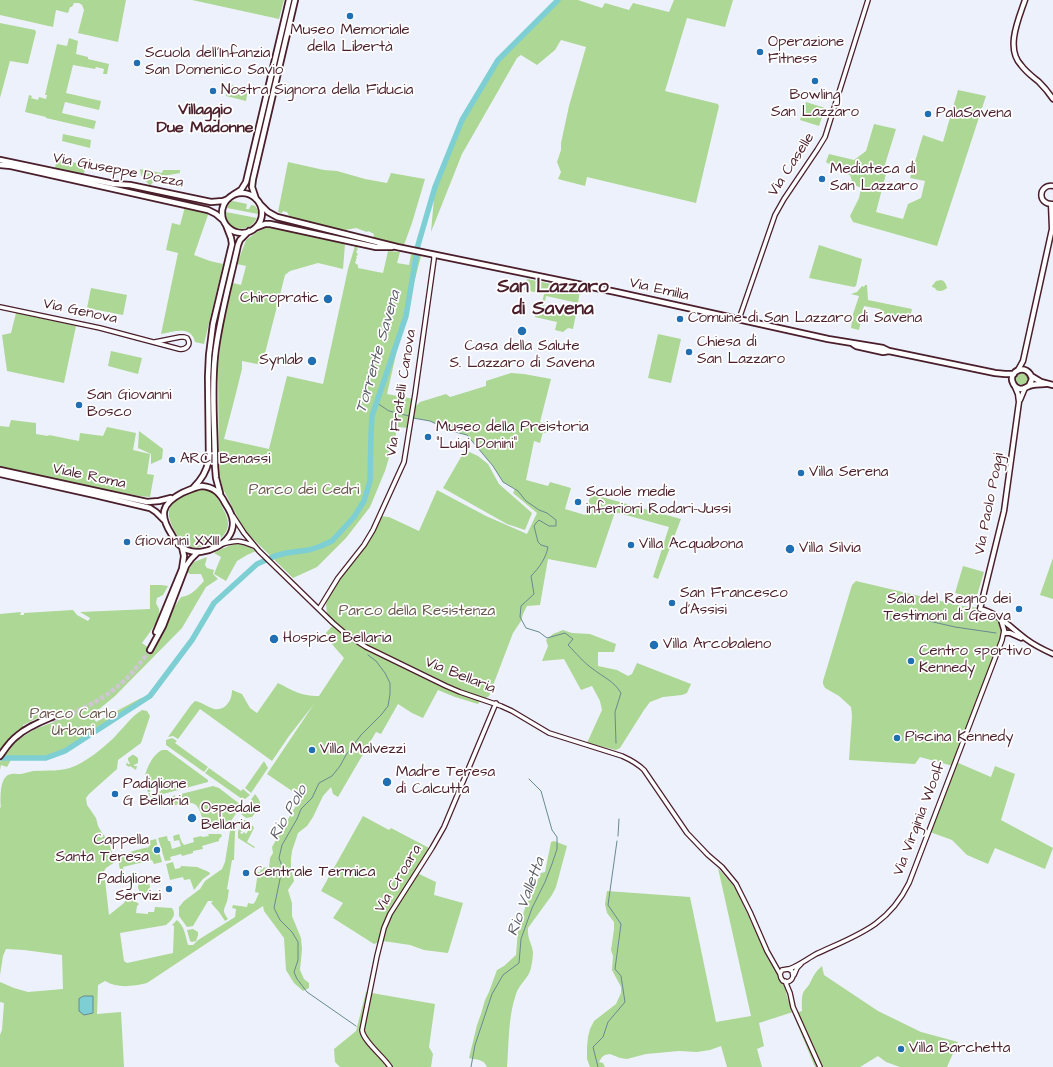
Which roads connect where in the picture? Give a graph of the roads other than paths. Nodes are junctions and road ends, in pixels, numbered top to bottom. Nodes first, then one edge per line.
1 (289, 0) edge
2 (295, 0) edge
3 (868, 0) edge
4 (1024, 0) edge
5 (1053, 99) edge
6 (2, 160) edge
7 (0, 165) edge
8 (11, 166) junction
9 (1053, 186) edge
10 (233, 195) junction
11 (228, 199) junction
12 (256, 199) junction
13 (260, 204) junction
14 (1052, 204) edge
15 (223, 220) junction
16 (226, 225) junction
17 (255, 228) junction
18 (250, 231) junction
19 (396, 247) junction
20 (434, 255) junction
21 (0, 307) edge
22 (739, 319) junction
23 (155, 342) junction
24 (1023, 361) junction
25 (1026, 370) junction
26 (1016, 372) junction
27 (995, 374) junction
28 (1031, 376) junction
29 (1012, 381) junction
30 (1045, 384) junction
31 (1053, 386) edge
32 (1016, 387) junction
33 (1027, 387) junction
34 (1019, 402) junction
35 (0, 470) edge
36 (0, 474) edge
37 (193, 488) junction
38 (220, 494) junction
39 (173, 498) junction
40 (230, 512) junction
41 (164, 520) junction
42 (221, 544) junction
43 (182, 547) junction
44 (256, 547) junction
45 (198, 552) junction
46 (319, 609) junction
47 (1001, 619) junction
48 (1010, 627) junction
49 (1006, 631) junction
50 (1027, 640) junction
51 (1053, 654) edge
52 (496, 703) junction
53 (52, 718) tunnel mouth
54 (0, 756) edge
55 (806, 960) junction
56 (774, 963) junction
57 (787, 969) junction
58 (780, 974) junction
59 (793, 976) junction
60 (791, 980) junction
61 (785, 982) junction
62 (790, 993) junction
63 (390, 1067) edge
64 (820, 1067) edge

1 - 10 main road
2 - 12 main road
3 - 22 street, Via Caselle
4 - 5 main road
6 - 8 main road, Via Giuseppe Dozza
6 - 11 main road, Via Giuseppe Dozza
7 - 8 main road, Via Giuseppe Dozza
8 - 15 main road, Via Giuseppe Dozza
9 - 14 main road
10 - 11 main road
10 - 12 main road
11 - 15 main road
12 - 13 main road
13 - 17 main road
13 - 19 main road
14 - 24 main road
15 - 16 main road
16 - 18 main road
16 - 37 main road
17 - 18 main road
17 - 19 main road
18 - 38 main road
19 - 20 main road, Via Emilia
20 - 22 main road, Via Emilia
20 - 46 street, Via Fratelli Canova
21 - 23 street, Via Genova
22 - 27 main road, Via Emilia
23 - 23 street, Via Genova
24 - 25 main road
24 - 26 main road
25 - 26 main road
25 - 28 main road
26 - 27 main road, Via Emilia
26 - 29 main road
27 - 29 main road, Via Emilia
28 - 30 main road
28 - 33 main road
29 - 32 main road
30 - 31 main road
30 - 33 main road
32 - 33 main road
32 - 34 main road, Via Paolo Poggi
33 - 34 main road, Via Paolo Poggi
34 - 47 main road, Via Paolo Poggi
35 - 39 main road, Viale Roma
36 - 41 main road, Viale Roma
37 - 38 main road
37 - 39 main road
38 - 40 main road
39 - 41 main road
40 - 42 main road
40 - 44 street, Via Bellaria
41 - 43 main road
42 - 44 street
42 - 45 main road
43 - 45 main road
43 - 45 main road
44 - 46 street, Via Bellaria
46 - 52 street, Via Bellaria
47 - 48 main road
47 - 49 main road
48 - 49 main road
48 - 49 main road
48 - 50 main road
49 - 50 main road
49 - 55 street, Via Virginia Woolf
50 - 51 main road
52 - 56 street, Via Bellaria
52 - 63 street, Via Croara
53 - 54 main road
55 - 57 street, Via Virginia Woolf
55 - 59 street, Via Virginia Woolf
56 - 57 street
56 - 58 street, Via Bellaria
57 - 58 street
57 - 59 street
58 - 61 street
59 - 60 street
60 - 61 street
60 - 62 street
61 - 62 street
62 - 64 street

